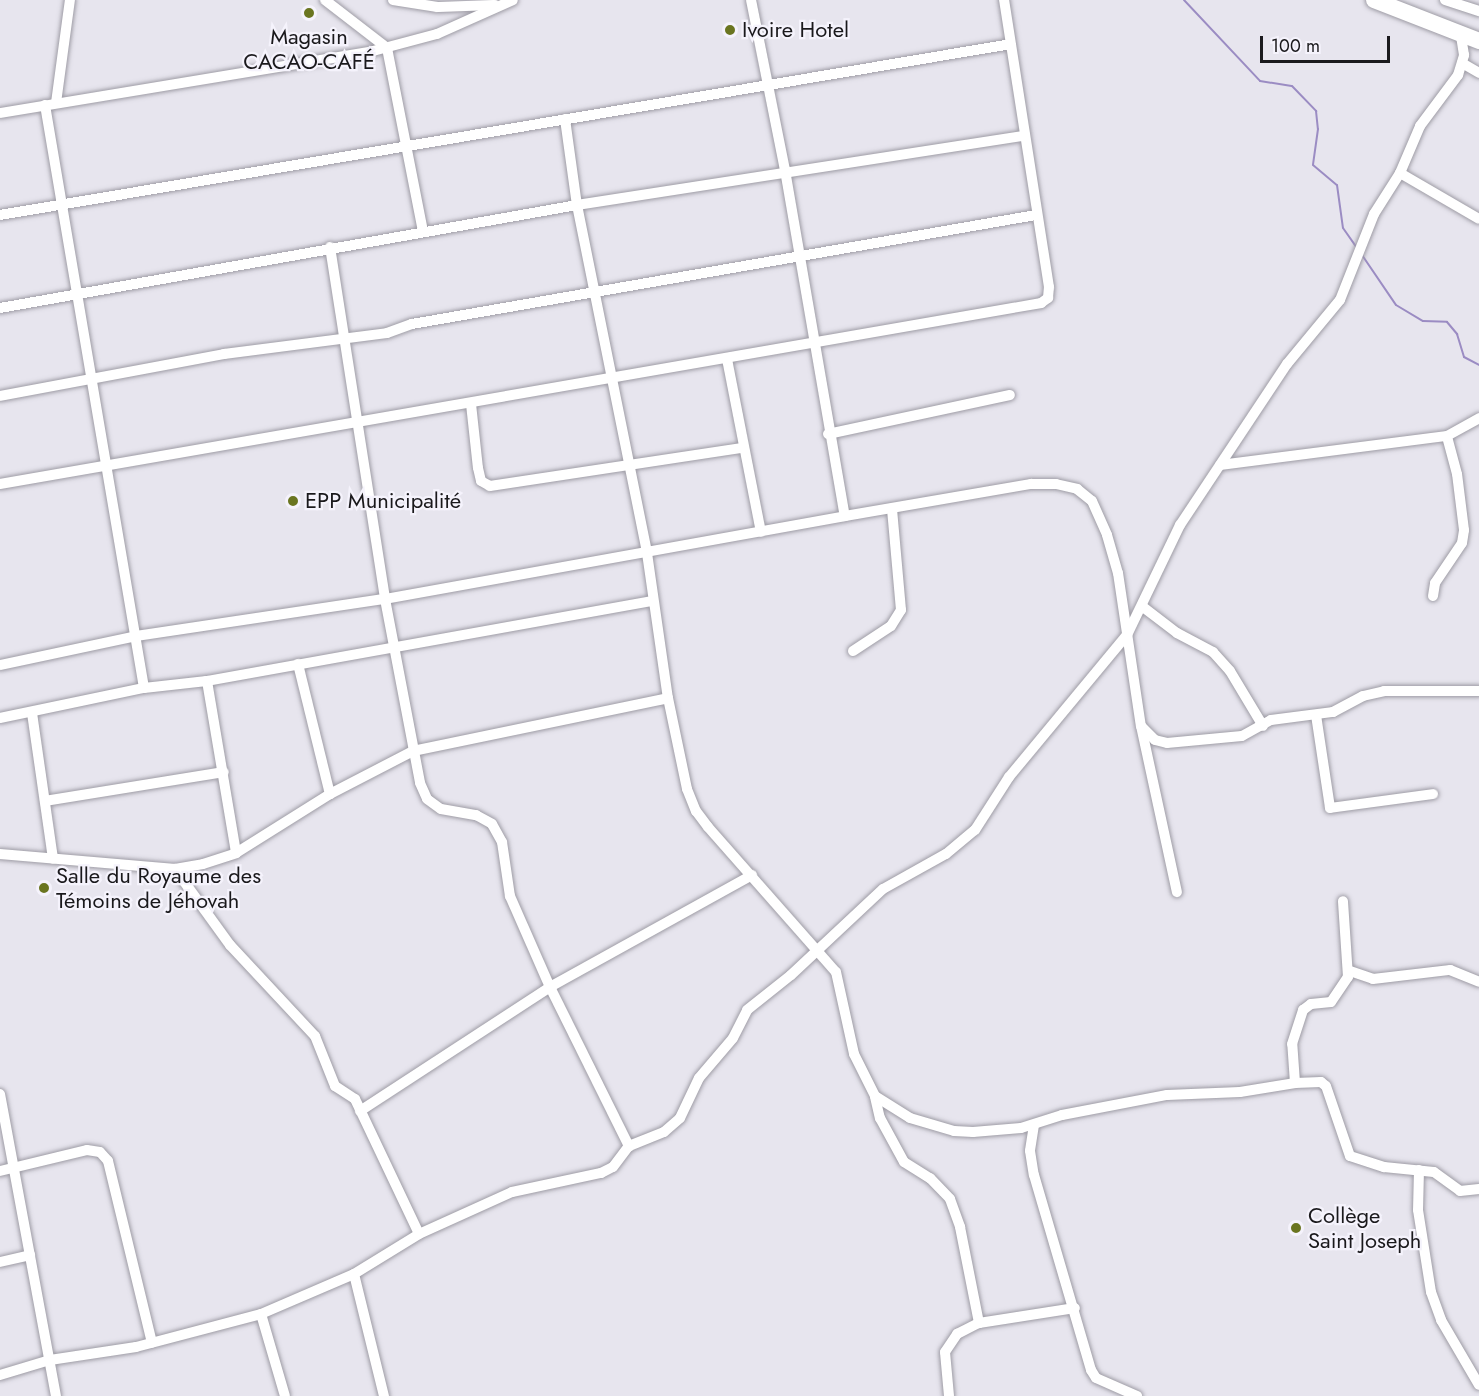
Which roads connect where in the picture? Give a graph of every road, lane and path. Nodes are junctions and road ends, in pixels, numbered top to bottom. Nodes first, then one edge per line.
1 (70, 0) edge
2 (325, 0) edge
3 (393, 0) edge
4 (513, 0) edge
5 (751, 0) edge
6 (1004, 0) edge
7 (1444, 0) edge
8 (1380, 1) edge
9 (468, 3) edge
10 (501, 5) junction
11 (1479, 11) edge
12 (1461, 36) junction
13 (1479, 41) edge
14 (1011, 44) junction
15 (387, 48) junction
16 (1462, 63) junction
17 (1479, 73) edge
18 (768, 82) junction
19 (50, 104) junction
20 (0, 113) edge
21 (565, 119) junction
22 (1024, 136) junction
23 (408, 147) junction
24 (785, 170) junction
25 (1400, 173) junction
26 (62, 204) junction
27 (577, 205) junction
28 (0, 215) edge
29 (1036, 215) junction
30 (1479, 219) edge
31 (423, 231) junction
32 (330, 247) junction
33 (800, 259) junction
34 (597, 292) junction
35 (75, 293) junction
36 (0, 308) edge
37 (343, 338) junction
38 (813, 345) junction
39 (727, 359) junction
40 (91, 377) junction
41 (615, 380) junction
42 (1010, 395) dead end
43 (0, 396) edge
44 (471, 404) junction
45 (1479, 418) edge
46 (358, 420) junction
47 (828, 434) junction
48 (1447, 436) junction
49 (742, 448) junction
50 (1220, 465) junction
51 (106, 466) junction
52 (630, 467) junction
53 (0, 484) edge
54 (892, 509) junction
55 (845, 516) junction
56 (761, 532) junction
57 (647, 553) junction
58 (1433, 596) dead end
59 (385, 599) junction
60 (652, 601) junction
61 (1143, 607) junction
62 (1127, 634) junction
63 (136, 636) junction
64 (394, 648) junction
65 (853, 651) dead end
66 (298, 664) junction
67 (0, 665) edge
68 (207, 681) junction
69 (144, 688) junction
70 (1479, 691) edge
71 (668, 698) junction
72 (32, 713) junction
73 (1316, 715) junction
74 (0, 718) edge
75 (1141, 726) junction
76 (1263, 726) junction
77 (413, 751) junction
78 (224, 772) junction
79 (330, 794) junction
80 (1433, 794) dead end
81 (45, 801) junction
82 (236, 853) junction
83 (0, 854) edge
84 (53, 858) junction
85 (175, 869) junction
86 (752, 875) junction
87 (1177, 892) dead end
88 (1343, 902) dead end
89 (819, 951) junction
90 (1350, 971) junction
91 (1479, 982) edge
92 (550, 987) junction
93 (1295, 1083) junction
94 (0, 1094) edge
95 (875, 1096) junction
96 (360, 1111) junction
97 (1034, 1125) junction
98 (629, 1146) junction
99 (14, 1167) junction
100 (0, 1170) edge
101 (1419, 1170) junction
102 (1479, 1189) edge
103 (419, 1234) junction
104 (30, 1254) junction
105 (0, 1262) edge
106 (354, 1274) junction
107 (1075, 1308) junction
108 (261, 1314) junction
109 (979, 1323) junction
110 (152, 1343) junction
111 (50, 1360) junction
112 (0, 1375) edge
113 (1479, 1385) edge
114 (56, 1396) edge
115 (285, 1396) edge
116 (384, 1396) edge
117 (949, 1396) edge
118 (1137, 1396) edge

1 - 19 street
2 - 15 street
3 - 9 street
4 - 10 street
5 - 18 street
6 - 14 street
7 - 11 street
8 - 12 main road
9 - 10 street
10 - 15 street
12 - 13 main road
12 - 16 street
14 - 18 street
14 - 22 street
15 - 19 street
15 - 23 street
16 - 17 street
16 - 25 street
18 - 21 street
18 - 24 street
19 - 20 street
19 - 26 street
21 - 23 street
21 - 27 street
22 - 24 street
22 - 29 street
23 - 26 street
23 - 31 street
24 - 27 street
24 - 33 street
25 - 30 street
25 - 50 street
26 - 28 street
26 - 35 street
27 - 31 street
27 - 34 street
29 - 33 street
29 - 38 street
31 - 32 street
32 - 35 street
32 - 37 street
33 - 34 street
33 - 38 street
34 - 37 street
34 - 41 street
35 - 36 street
35 - 40 street
37 - 40 street
37 - 46 street
38 - 39 street
38 - 47 street
39 - 41 street
39 - 49 street
40 - 43 street
40 - 51 street
41 - 44 street
41 - 52 street
42 - 47 street
44 - 46 street
44 - 52 street
45 - 48 street
46 - 51 street
46 - 59 street
47 - 55 street
48 - 50 street
48 - 58 street
49 - 52 street
49 - 56 street
50 - 61 street
51 - 53 street
51 - 63 street
52 - 57 street
54 - 55 street
54 - 62 street
54 - 65 street
55 - 56 street
56 - 57 street
57 - 59 street
57 - 60 street
59 - 63 street
59 - 64 street
60 - 64 street
60 - 71 street
61 - 62 street
61 - 76 street
62 - 75 street
62 - 89 street
63 - 67 street
63 - 69 street
64 - 66 street
64 - 77 street
66 - 68 street
66 - 79 street
68 - 69 street
68 - 78 street
69 - 72 street
70 - 73 street
71 - 77 street
71 - 86 street
72 - 74 street
72 - 81 street
73 - 76 street
73 - 80 street
75 - 76 street
75 - 87 street
77 - 79 street
77 - 92 street
78 - 81 street
78 - 82 street
79 - 82 street
81 - 84 street
82 - 85 street
83 - 84 street
84 - 85 street
85 - 96 street
86 - 89 street
86 - 92 street
88 - 90 street
89 - 95 street
89 - 98 street
90 - 91 street
90 - 93 street
92 - 96 street
92 - 98 street
93 - 97 street
93 - 101 street
94 - 99 street
95 - 97 street
95 - 109 street
96 - 103 street
97 - 107 street
98 - 103 street
99 - 100 street
99 - 104 street
99 - 110 street
101 - 102 street
101 - 113 street
103 - 106 street
104 - 105 street
104 - 111 street
106 - 108 street
106 - 116 street
107 - 109 street
107 - 118 street
108 - 110 street
108 - 115 street
109 - 117 street
110 - 111 street
111 - 112 street
111 - 114 street

